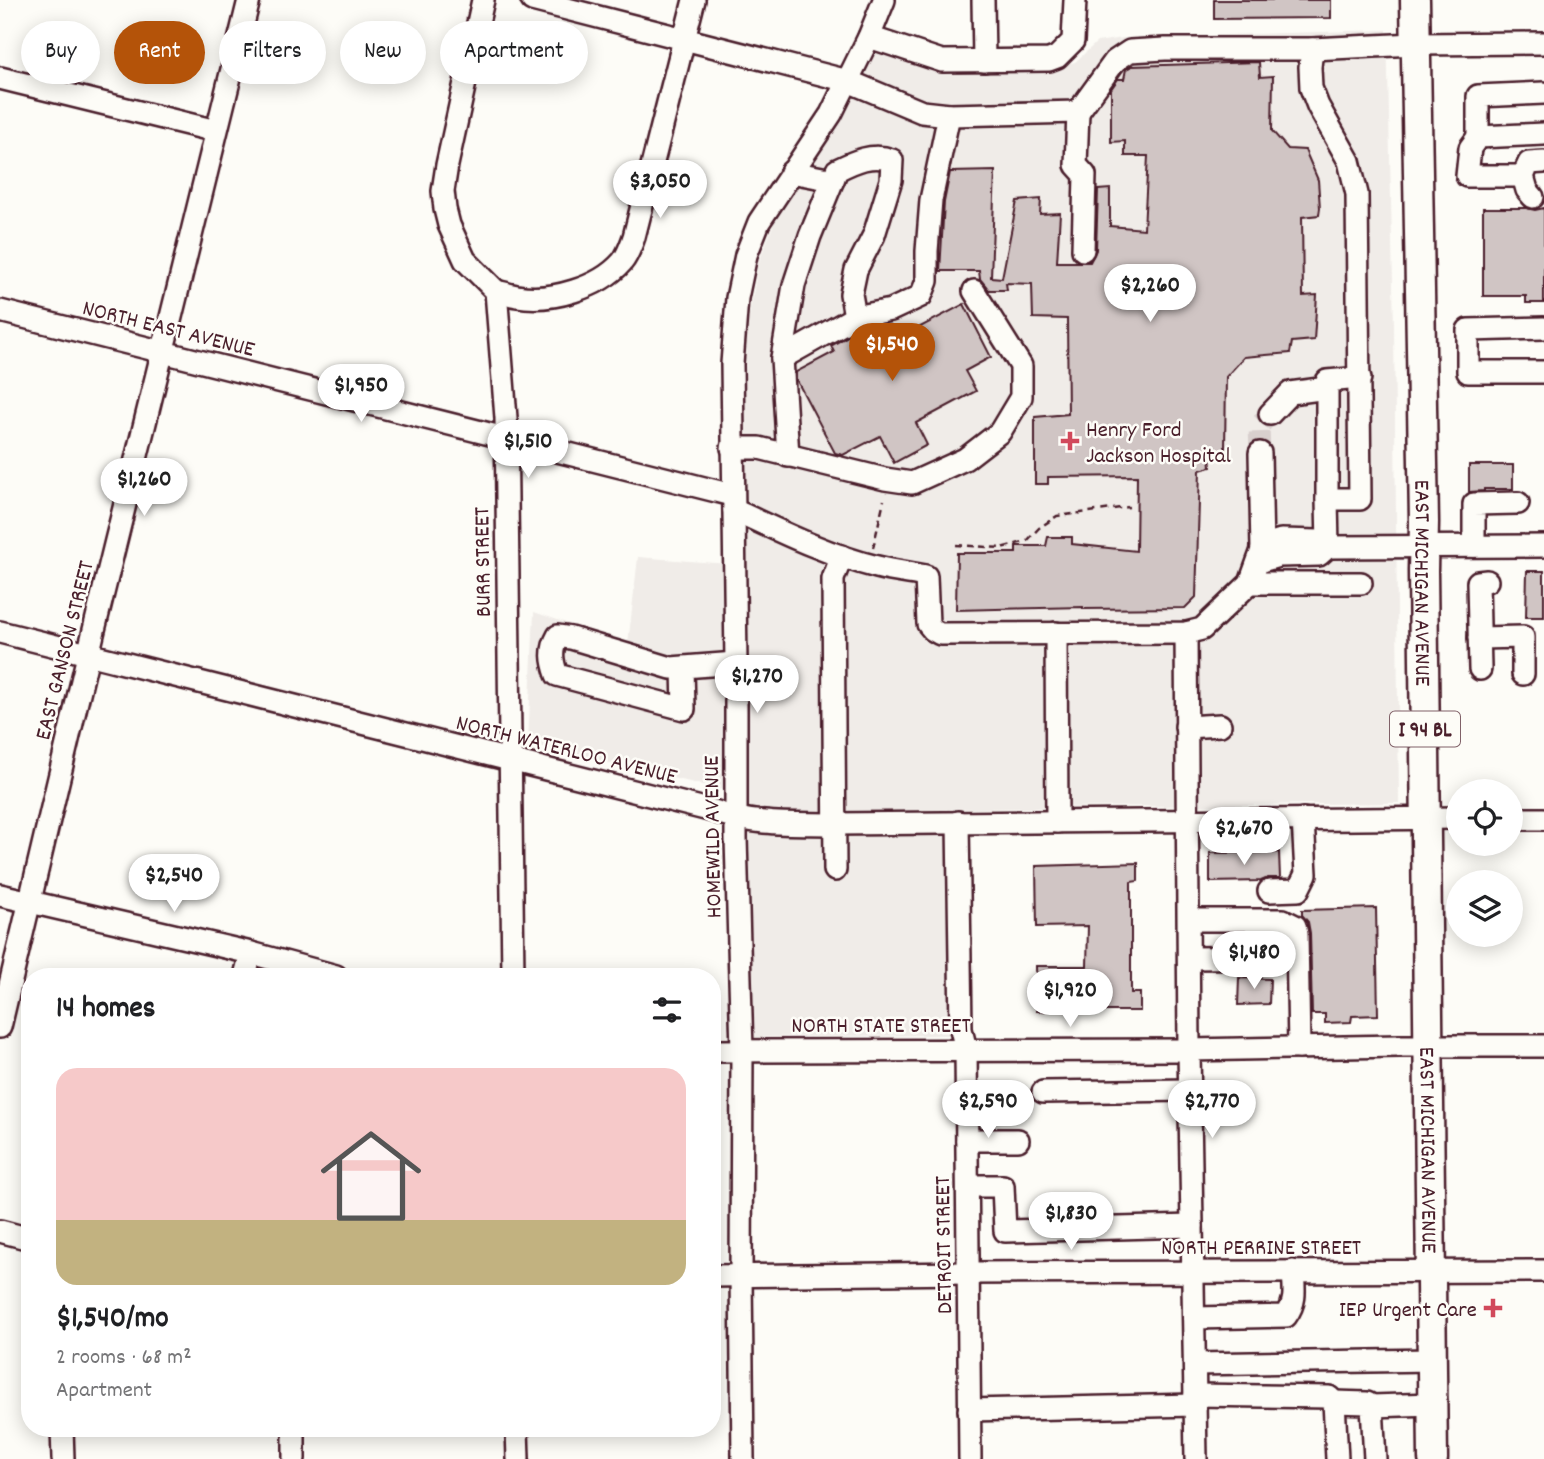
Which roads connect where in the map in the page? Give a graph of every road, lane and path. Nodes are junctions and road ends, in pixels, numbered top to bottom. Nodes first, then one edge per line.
1 (249, 0) edge
2 (483, 0) edge
3 (532, 0) edge
4 (694, 0) edge
5 (884, 0) edge
6 (983, 0) edge
7 (1075, 0) edge
8 (1415, 0) edge
9 (869, 37) junction
10 (684, 38) junction
11 (1544, 43) edge
12 (1415, 44) junction
13 (1312, 49) junction
14 (984, 61) junction
15 (0, 78) edge
16 (848, 81) junction
17 (1544, 93) edge
18 (1078, 111) junction
19 (949, 115) junction
20 (216, 131) junction
21 (1544, 134) edge
22 (1478, 136) junction
23 (1544, 162) edge
24 (791, 172) junction
25 (1523, 176) junction
26 (832, 180) junction
27 (1533, 197) dead end
28 (1083, 250) dead end
29 (496, 291) junction
30 (974, 291) dead end
31 (0, 311) edge
32 (855, 317) junction
33 (1544, 328) edge
34 (163, 352) junction
35 (782, 358) junction
36 (1544, 372) edge
37 (1360, 378) junction
38 (1327, 388) junction
39 (1270, 414) tunnel mouth
40 (506, 439) junction
41 (732, 447) junction
42 (1260, 453) tunnel mouth
43 (788, 456) junction
44 (1327, 499) junction
45 (884, 500) dead end
46 (734, 503) junction
47 (1518, 503) dead end
48 (1129, 507) dead end
49 (956, 545) dead end
50 (1480, 546) junction
51 (1544, 546) edge
52 (1328, 547) junction
53 (1423, 547) junction
54 (842, 556) junction
55 (1260, 556) junction
56 (869, 565) junction
57 (1250, 583) junction
58 (1361, 583) dead end
59 (0, 632) edge
60 (1056, 633) junction
61 (1186, 633) junction
62 (1484, 638) junction
63 (89, 654) junction
64 (736, 663) junction
65 (683, 667) junction
66 (1480, 669) dead end
67 (1523, 674) dead end
68 (1220, 725) dead end
69 (1186, 727) junction
70 (510, 761) junction
71 (1426, 818) junction
72 (1446, 818) edge
73 (737, 819) junction
74 (1523, 819) edge
75 (1544, 819) edge
76 (1303, 820) junction
77 (1188, 821) junction
78 (958, 822) junction
79 (1057, 822) junction
80 (834, 824) junction
81 (835, 870) dead end
82 (1269, 891) dead end
83 (0, 895) edge
84 (30, 902) junction
85 (1189, 920) junction
86 (251, 953) junction
87 (1297, 957) junction
88 (1189, 958) junction
89 (247, 968) edge
90 (307, 968) edge
91 (513, 968) edge
92 (0, 1027) edge
93 (1428, 1046) junction
94 (1544, 1046) edge
95 (1299, 1048) junction
96 (966, 1050) junction
97 (1189, 1050) junction
98 (721, 1051) edge
99 (742, 1051) junction
100 (1190, 1090) junction
101 (1043, 1092) dead end
102 (967, 1140) junction
103 (1018, 1140) dead end
104 (968, 1186) junction
105 (1192, 1226) junction
106 (0, 1231) edge
107 (21, 1237) edge
108 (1293, 1271) junction
109 (1431, 1271) junction
110 (1544, 1271) edge
111 (1193, 1272) junction
112 (968, 1273) junction
113 (721, 1276) edge
114 (741, 1276) junction
115 (1194, 1318) junction
116 (1432, 1360) junction
117 (1195, 1364) junction
118 (1195, 1400) junction
119 (1334, 1402) junction
120 (1433, 1404) junction
121 (1372, 1406) junction
122 (969, 1410) junction
123 (62, 1437) edge
124 (294, 1437) edge
125 (517, 1437) edge
126 (63, 1459) edge
127 (294, 1459) edge
128 (518, 1459) edge
129 (743, 1459) edge
130 (970, 1459) edge
131 (1196, 1459) edge
132 (1337, 1459) edge
133 (1375, 1459) edge
134 (1433, 1459) edge

1 - 20 street, EAST GANSON STREET
2 - 29 street
3 - 10 street
4 - 10 street
5 - 9 street, HOMEWILD AVENUE
6 - 14 street
7 - 14 street
8 - 12 main road, EAST MICHIGAN AVENUE / I 94 BL
9 - 14 street
9 - 16 street, HOMEWILD AVENUE
10 - 16 street
10 - 29 street
11 - 12 street
12 - 13 street
12 - 53 main road, EAST MICHIGAN AVENUE / I 94 BL
13 - 18 street
13 - 37 street
15 - 20 street
16 - 19 street
16 - 24 street, HOMEWILD AVENUE
17 - 22 street
18 - 19 street
18 - 28 street
19 - 32 street
20 - 34 street, EAST GANSON STREET
21 - 22 street
22 - 25 street
23 - 25 street
24 - 26 street
24 - 41 street, HOMEWILD AVENUE
25 - 27 street
26 - 32 street
26 - 35 street
29 - 40 street, BURR STREET
30 - 43 street
31 - 34 street, NORTH EAST AVENUE
32 - 35 street
33 - 36 street
34 - 40 street, NORTH EAST AVENUE
34 - 63 street, EAST GANSON STREET
35 - 43 street
37 - 38 street
37 - 44 street
38 - 39 street
38 - 44 street
40 - 46 street, NORTH EAST AVENUE
40 - 70 street, BURR STREET
41 - 43 street
41 - 46 street, HOMEWILD AVENUE
42 - 55 street
44 - 52 street
45 - 56 path
46 - 54 street, NORTH EAST AVENUE
46 - 64 street, HOMEWILD AVENUE
47 - 50 street
48 - 49 path
50 - 51 street
50 - 53 street
50 - 62 street
52 - 53 street
52 - 55 street
53 - 71 main road, EAST MICHIGAN AVENUE / I 94 BL
54 - 56 street, NORTH EAST AVENUE
54 - 80 street
55 - 57 street
56 - 60 street, NORTH EAST AVENUE
57 - 58 street
57 - 61 street
59 - 63 street, NORTH WATERLOO AVENUE
60 - 61 street
60 - 79 street
61 - 69 street
62 - 66 street
62 - 67 street
63 - 70 street, NORTH WATERLOO AVENUE
63 - 84 street, EAST GANSON STREET
64 - 65 street
64 - 73 street, HOMEWILD AVENUE
65 - 65 street
68 - 69 street
69 - 77 street
70 - 73 street, NORTH WATERLOO AVENUE
70 - 91 street, BURR STREET
71 - 72 street, NORTH WATERLOO AVENUE
71 - 76 street, NORTH WATERLOO AVENUE
71 - 93 main road, EAST MICHIGAN AVENUE / I 94 BL
73 - 80 street, NORTH WATERLOO AVENUE
73 - 99 street, HOMEWILD AVENUE
74 - 75 street
76 - 77 street, NORTH WATERLOO AVENUE
76 - 82 street
77 - 79 street, NORTH WATERLOO AVENUE
77 - 85 street
78 - 79 street, NORTH WATERLOO AVENUE
78 - 80 street, NORTH WATERLOO AVENUE
78 - 96 street, DETROIT STREET
80 - 81 street
83 - 84 street
84 - 86 street
84 - 92 street, EAST GANSON STREET
85 - 87 street
85 - 88 street
86 - 89 street
86 - 90 street
87 - 88 street
87 - 95 street
88 - 97 street
93 - 94 street, NORTH STATE STREET
93 - 95 street, NORTH STATE STREET
93 - 109 main road, EAST MICHIGAN AVENUE / I 94 BL
95 - 97 street, NORTH STATE STREET
96 - 97 street, NORTH STATE STREET
96 - 99 street, NORTH STATE STREET
96 - 102 street, DETROIT STREET
97 - 100 street
98 - 99 street, NORTH STATE STREET
99 - 114 street, HOMEWILD AVENUE
100 - 101 street
100 - 105 street
102 - 103 street
102 - 104 street, DETROIT STREET
104 - 105 street
104 - 112 street, DETROIT STREET
105 - 111 street
106 - 107 street
108 - 109 street, NORTH PERRINE STREET
108 - 111 street, NORTH PERRINE STREET
108 - 115 street
109 - 110 street, NORTH PERRINE STREET
109 - 116 main road, EAST MICHIGAN AVENUE / I 94 BL
111 - 112 street, NORTH PERRINE STREET
111 - 115 street
112 - 114 street, NORTH PERRINE STREET
112 - 122 street, DETROIT STREET
113 - 114 street, NORTH PERRINE STREET
114 - 129 street, HOMEWILD AVENUE
115 - 117 street
116 - 117 street
116 - 120 main road, EAST MICHIGAN AVENUE / I 94 BL
117 - 118 street
118 - 119 street
118 - 122 street
118 - 131 street
119 - 121 street
119 - 132 street
120 - 121 street
120 - 134 main road, EAST MICHIGAN AVENUE / I 94 BL
121 - 133 street
122 - 130 street, DETROIT STREET
123 - 126 street
124 - 127 street
125 - 128 street

